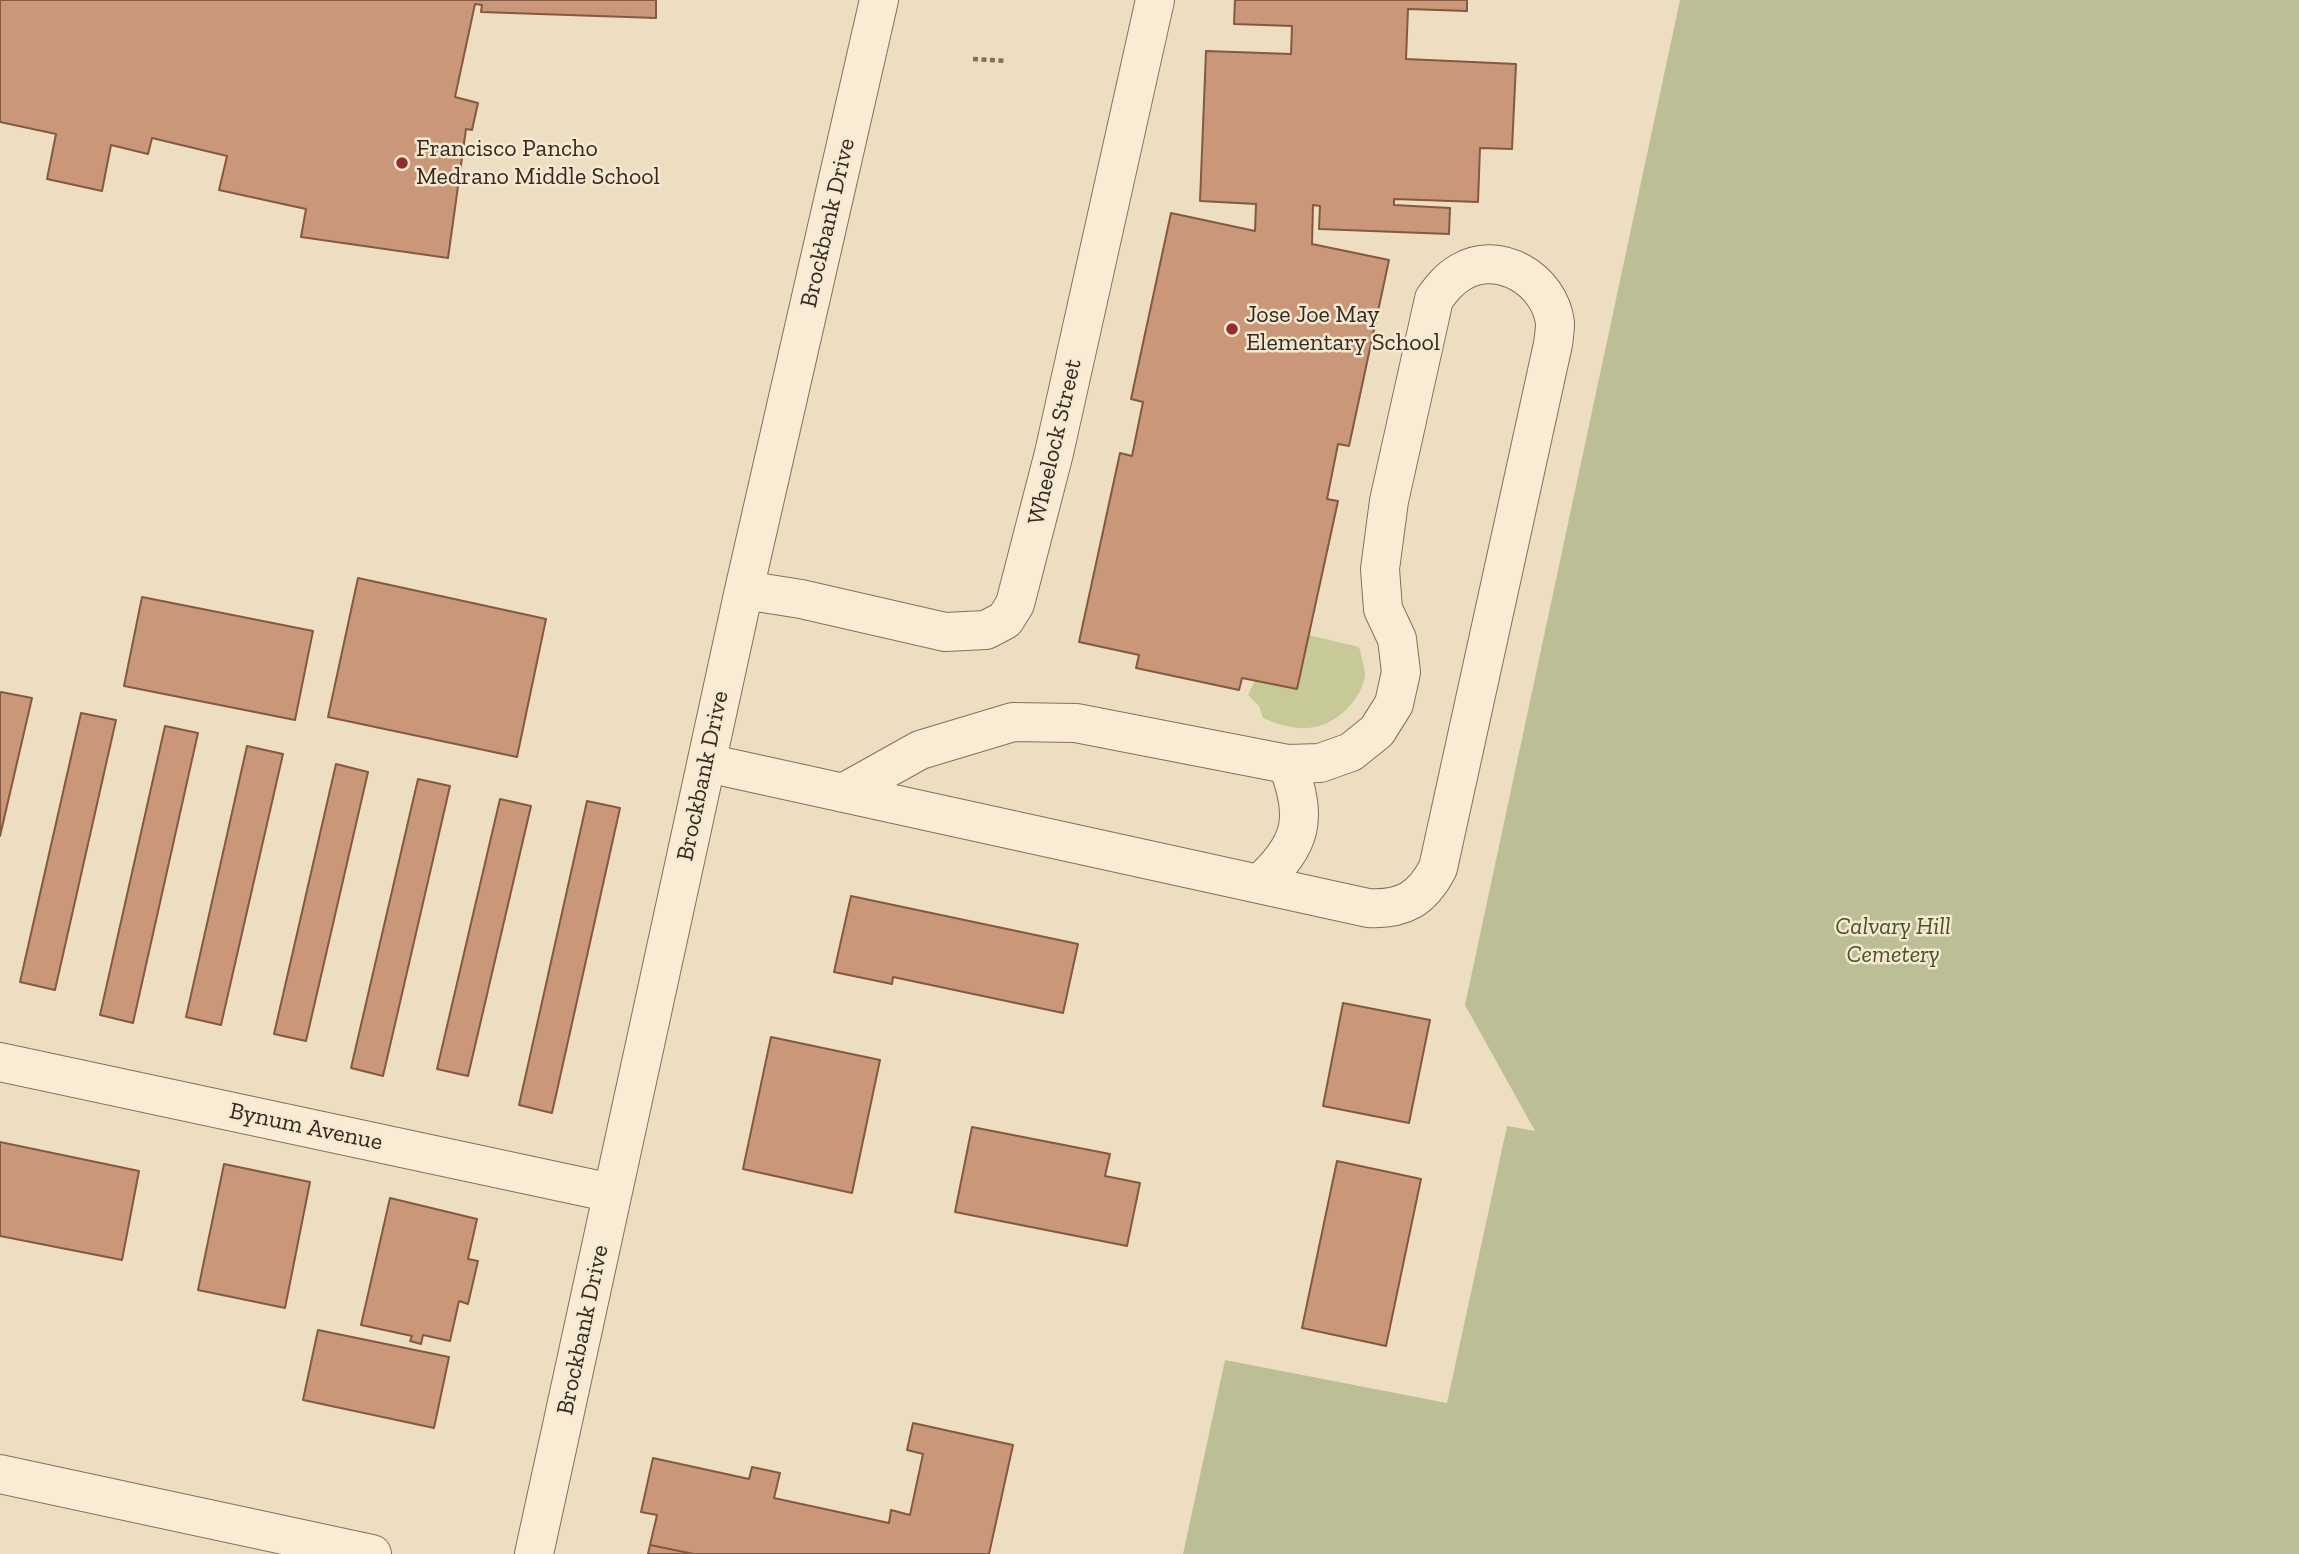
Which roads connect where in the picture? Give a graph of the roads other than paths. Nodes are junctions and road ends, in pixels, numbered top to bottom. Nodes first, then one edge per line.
1 (879, 0) edge
2 (1154, 0) edge
3 (744, 590) junction
4 (707, 763) junction
5 (1287, 764) junction
6 (843, 793) junction
7 (1259, 884) junction
8 (0, 1062) edge
9 (612, 1193) junction
10 (0, 1474) edge
11 (372, 1554) edge
12 (534, 1554) edge

1 - 3 street, Brockbank Drive
2 - 3 street, Wheelock Street
3 - 4 street, Brockbank Drive
4 - 6 street
4 - 9 street, Brockbank Drive
5 - 6 street
5 - 7 street
5 - 7 street
6 - 7 street
8 - 9 street, Bynum Avenue
9 - 12 street, Brockbank Drive
10 - 11 street

